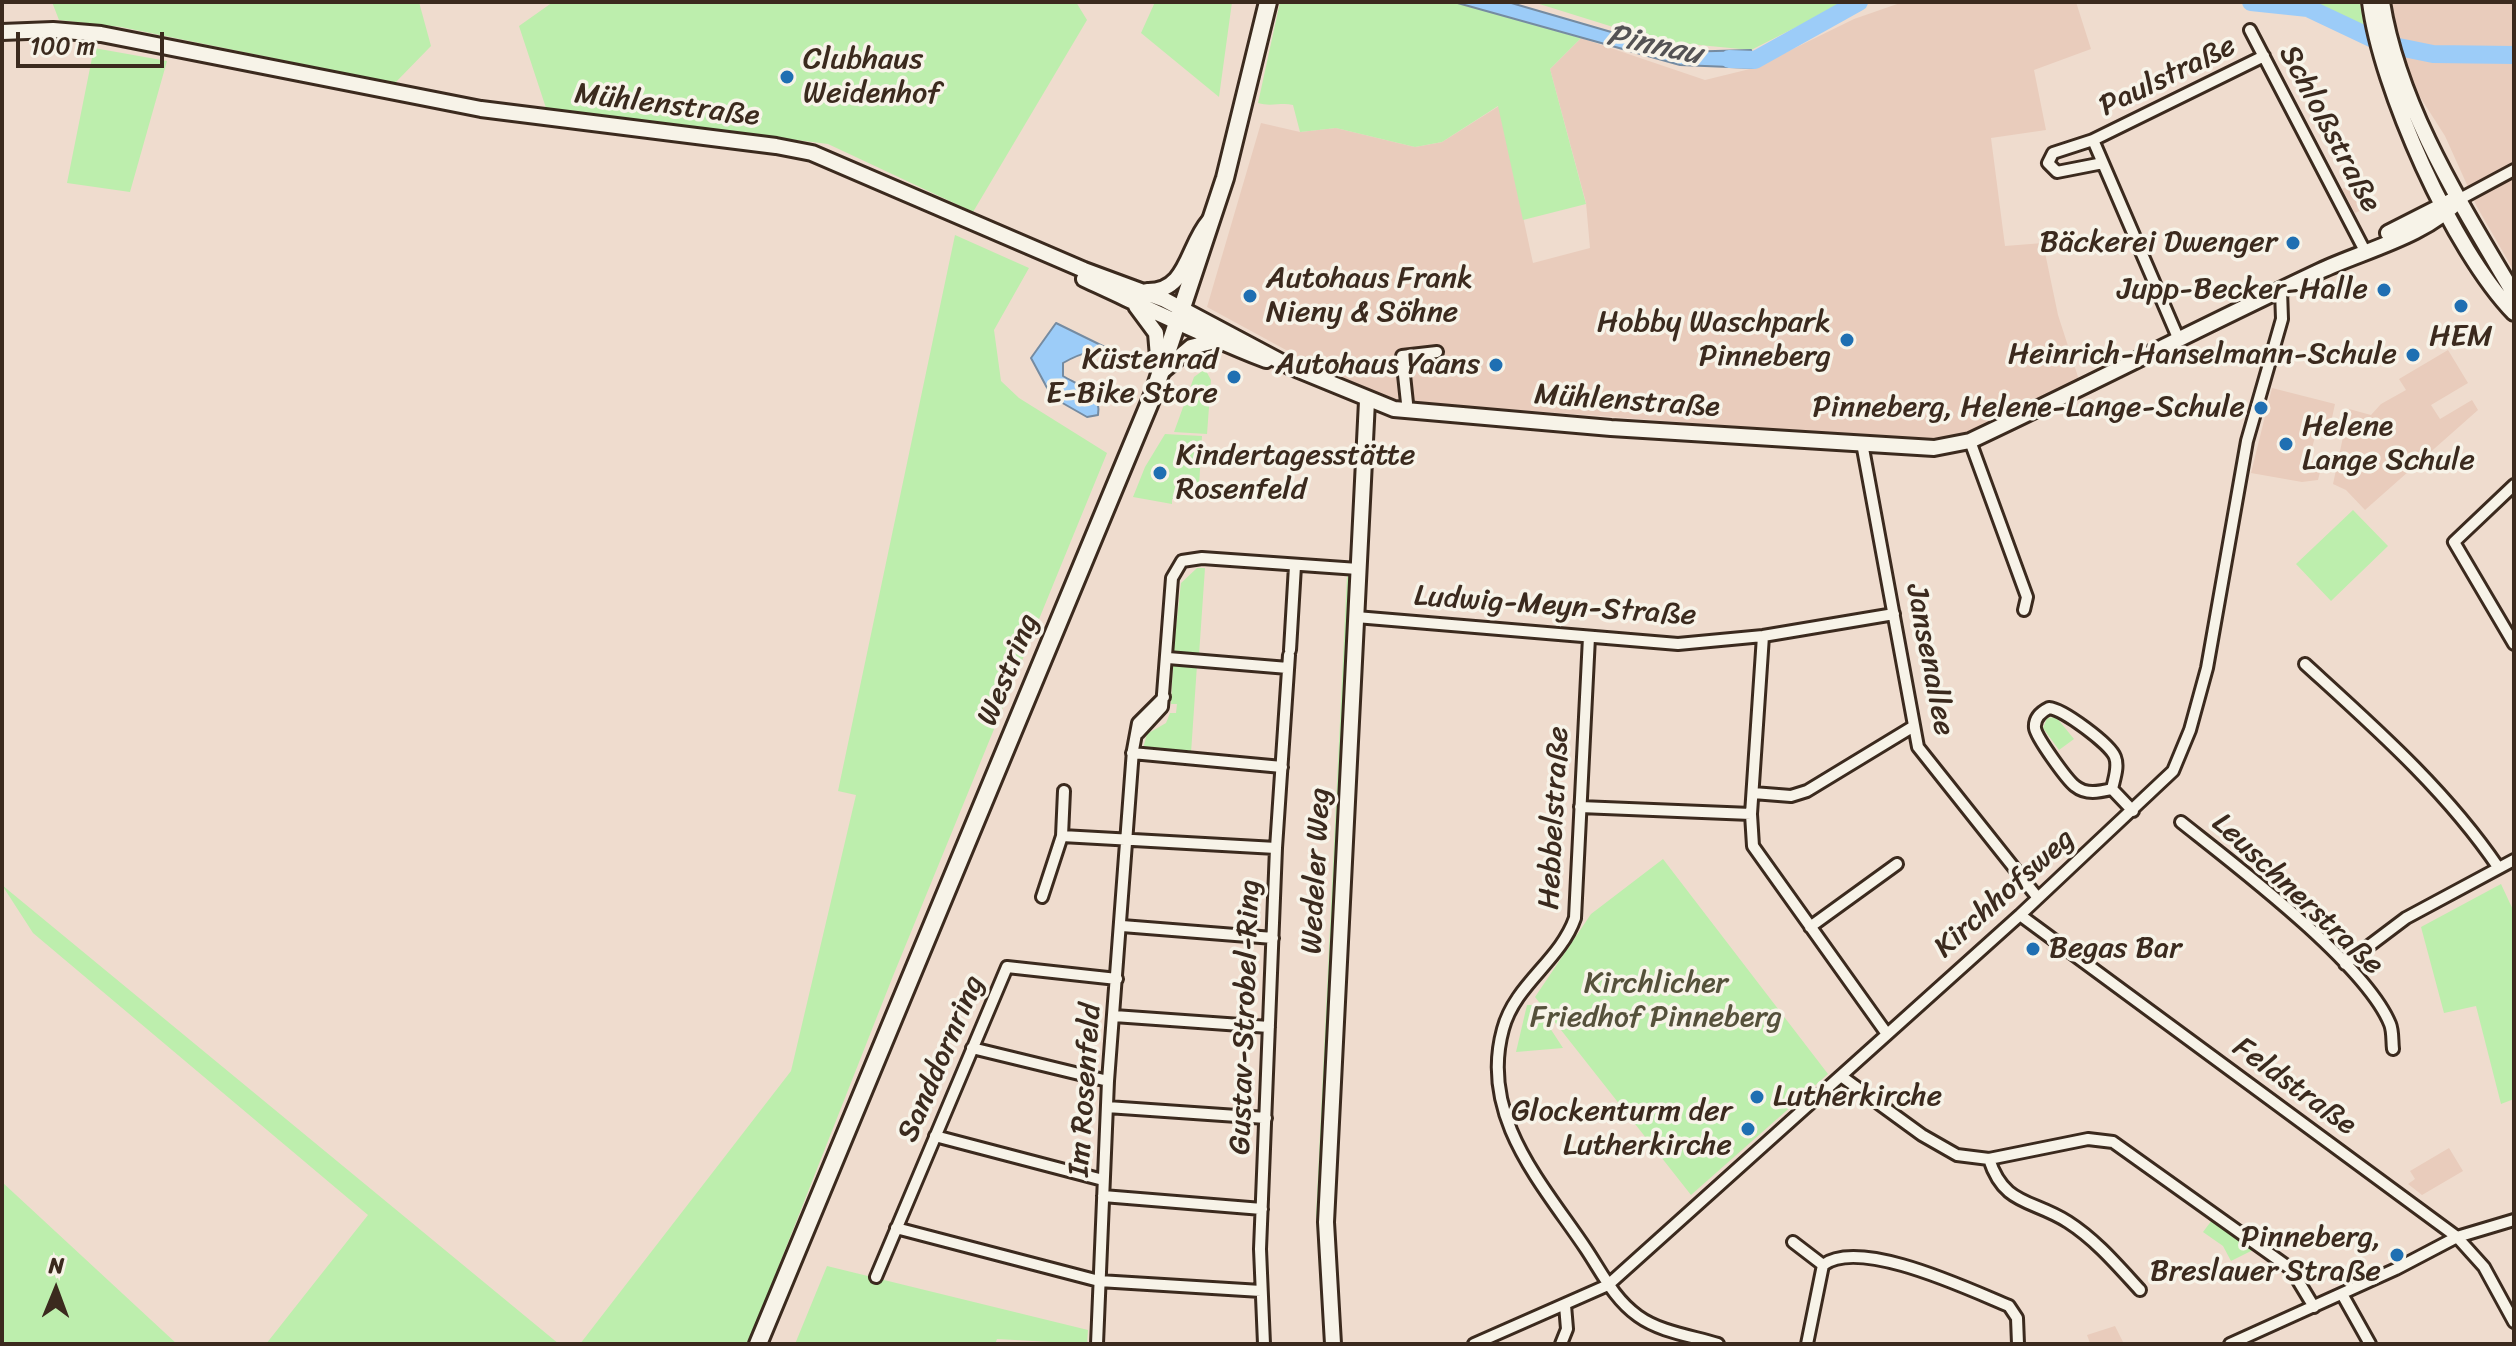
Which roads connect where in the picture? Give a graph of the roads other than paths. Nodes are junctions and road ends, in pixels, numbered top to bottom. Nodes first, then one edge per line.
1 (1268, 2) edge
2 (2370, 2) edge
3 (2382, 2) edge
4 (2250, 30) dead end
5 (2, 32) edge
6 (2264, 56) junction
7 (2392, 67) junction
8 (2093, 140) junction
9 (2103, 163) junction
10 (2514, 170) edge
11 (2460, 199) junction
12 (2445, 207) junction
13 (1209, 221) junction
14 (2365, 251) junction
15 (2281, 290) junction
16 (2514, 294) edge
17 (1136, 296) junction
18 (2514, 313) edge
19 (1180, 317) junction
20 (2179, 340) junction
21 (1215, 341) junction
22 (1437, 352) dead end
23 (1289, 366) junction
24 (1159, 375) junction
25 (1367, 401) junction
26 (1407, 403) dead end
27 (1970, 441) junction
28 (1862, 443) junction
29 (2514, 485) edge
30 (1295, 566) junction
31 (1358, 569) junction
32 (2024, 610) dead end
33 (1894, 614) junction
34 (1356, 617) junction
35 (1763, 636) junction
36 (1589, 637) junction
37 (2514, 644) edge
38 (1168, 658) junction
39 (2305, 664) dead end
40 (1288, 668) junction
41 (1914, 726) junction
42 (1132, 753) junction
43 (1282, 767) junction
44 (2112, 789) junction
45 (1064, 791) dead end
46 (1753, 793) junction
47 (1580, 807) junction
48 (2133, 811) junction
49 (1751, 814) junction
50 (2181, 822) dead end
51 (1062, 836) junction
52 (1127, 839) junction
53 (1276, 848) junction
54 (2514, 860) edge
55 (1897, 864) dead end
56 (2498, 867) junction
57 (1042, 897) dead end
58 (2038, 898) junction
59 (2020, 915) junction
60 (1122, 926) junction
61 (1810, 927) junction
62 (1273, 938) junction
63 (2345, 964) junction
64 (1117, 979) junction
65 (1114, 1016) junction
66 (1269, 1027) junction
67 (1887, 1034) junction
68 (972, 1048) junction
69 (2393, 1049) dead end
70 (1841, 1076) junction
71 (1108, 1081) junction
72 (1107, 1107) junction
73 (1266, 1118) junction
74 (935, 1136) junction
75 (1989, 1159) junction
76 (1103, 1180) junction
77 (1103, 1196) junction
78 (1262, 1209) junction
79 (2514, 1220) edge
80 (896, 1228) junction
81 (2457, 1237) junction
82 (1793, 1242) dead end
83 (1823, 1265) junction
84 (876, 1277) dead end
85 (1099, 1281) junction
86 (1608, 1285) junction
87 (2140, 1290) dead end
88 (1261, 1291) junction
89 (2342, 1294) junction
90 (1565, 1305) junction
91 (2314, 1307) junction
92 (2514, 1322) edge
93 (2236, 1343) edge
94 (758, 1344) edge
95 (1097, 1344) edge
96 (1264, 1344) edge
97 (1333, 1344) edge
98 (1474, 1344) edge
99 (1561, 1344) edge
100 (1718, 1344) edge
101 (1807, 1344) edge
102 (2018, 1344) edge
103 (2370, 1344) edge

1 - 13 main road, Westring
2 - 7 main road
3 - 7 main road
4 - 6 street, Schloßstraße
5 - 17 main road, Mühlenstraße
6 - 8 street, Paulstraße
6 - 14 street, Schloßstraße
7 - 11 main road
7 - 12 main road
8 - 9 street, Paulstraße
8 - 9 street, Paulstraße
9 - 20 street, Paulstraße
10 - 11 street, Mühlenstraße
11 - 12 main road, Mühlenstraße
11 - 16 main road
12 - 14 main road, Mühlenstraße
12 - 18 main road
13 - 17 main road
13 - 19 main road, Westring
14 - 15 main road, Mühlenstraße
15 - 20 main road, Mühlenstraße
15 - 48 street, Kirchhofsweg
17 - 19 main road, Mühlenstraße
17 - 24 main road
19 - 21 main road, Mühlenstraße
19 - 23 main road, Mühlenstraße
19 - 24 main road, Westring
20 - 27 main road, Mühlenstraße
21 - 23 main road, Mühlenstraße
21 - 24 main road
22 - 26 street
23 - 25 main road, Mühlenstraße
24 - 94 main road, Westring
25 - 28 main road, Mühlenstraße
25 - 31 main road, Wedeler Weg
27 - 28 main road, Mühlenstraße
27 - 32 street
28 - 33 street, Jansenallee
29 - 37 street
30 - 31 street, Im Rosenfeld
30 - 38 street, Im Rosenfeld
30 - 40 street, Gustav-Strobel-Ring
31 - 34 main road, Wedeler Weg
33 - 35 street, Ludwig-Meyn-Straße
33 - 41 street, Jansenallee
34 - 36 street, Ludwig-Meyn-Straße
34 - 97 main road, Wedeler Weg
35 - 36 street, Ludwig-Meyn-Straße
35 - 46 street
36 - 47 street, Hebbelstraße
38 - 40 street
38 - 42 street, Im Rosenfeld
39 - 56 street
40 - 43 street, Gustav-Strobel-Ring
41 - 46 street
41 - 58 street, Jansenallee
42 - 43 street
42 - 52 street, Im Rosenfeld
43 - 53 street, Gustav-Strobel-Ring
44 - 44 street
44 - 48 street
45 - 51 street
46 - 49 street
47 - 49 street
47 - 86 street, Hebbelstraße
48 - 58 street, Kirchhofsweg
49 - 61 street
50 - 63 street, Leuschnerstraße
51 - 52 street
51 - 57 street
52 - 53 street
52 - 60 street, Im Rosenfeld
53 - 62 street, Gustav-Strobel-Ring
54 - 56 street
55 - 61 street
56 - 63 street
58 - 59 street, Kirchhofsweg
59 - 67 street, Kirchhofsweg
59 - 81 street, Feldstraße
60 - 62 street
60 - 64 street, Im Rosenfeld
61 - 67 street
62 - 66 street, Gustav-Strobel-Ring
63 - 69 street, Leuschnerstraße
64 - 65 street, Im Rosenfeld
64 - 68 street, Sanddornring
65 - 66 street
65 - 71 street, Im Rosenfeld
66 - 73 street, Gustav-Strobel-Ring
67 - 70 street, Kirchhofsweg
68 - 71 street
68 - 74 street, Sanddornring
70 - 75 street
70 - 86 street, Kirchhofsweg
71 - 72 street, Im Rosenfeld
72 - 73 street
72 - 76 street, Im Rosenfeld
73 - 78 street, Gustav-Strobel-Ring
74 - 76 street
74 - 80 street, Sanddornring
75 - 87 street
75 - 91 street
76 - 77 street, Im Rosenfeld
77 - 78 street
77 - 85 street, Im Rosenfeld
78 - 88 street, Gustav-Strobel-Ring
79 - 81 street
80 - 84 street, Sanddornring
80 - 85 street
81 - 89 street
81 - 92 street, Feldstraße
82 - 83 street
83 - 101 street
83 - 102 street
85 - 88 street
85 - 95 street, Im Rosenfeld
86 - 90 street, Kirchhofsweg
86 - 100 street, Hebbelstraße
88 - 96 street, Gustav-Strobel-Ring
89 - 91 street
89 - 103 street
90 - 98 street, Kirchhofsweg
90 - 99 street
91 - 93 street

